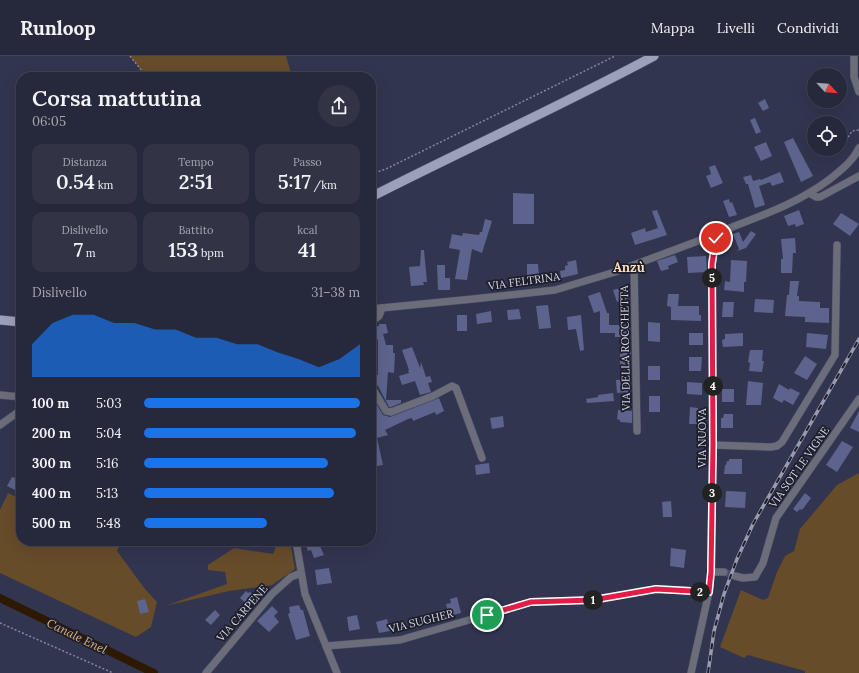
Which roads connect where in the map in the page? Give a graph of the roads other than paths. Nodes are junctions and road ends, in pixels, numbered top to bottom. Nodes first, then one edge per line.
1 (654, 56) edge
2 (854, 56) edge
3 (859, 90) edge
4 (859, 148) edge
5 (859, 176) edge
6 (809, 193) junction
7 (376, 194) edge
8 (717, 235) junction
9 (837, 245) dead end
10 (634, 265) junction
11 (382, 308) junction
12 (376, 309) edge
13 (376, 318) edge
14 (0, 320) edge
15 (16, 322) edge
16 (376, 394) edge
17 (0, 395) edge
18 (16, 397) edge
19 (859, 399) edge
20 (16, 414) edge
21 (0, 425) edge
22 (637, 431) dead end
23 (713, 445) junction
24 (482, 458) dead end
25 (297, 546) edge
26 (711, 572) junction
27 (724, 572) tunnel mouth
28 (301, 573) junction
29 (735, 576) tunnel mouth
30 (709, 592) junction
31 (326, 646) junction
32 (206, 673) edge
33 (337, 673) edge
34 (691, 673) edge

1 - 7 main road
2 - 3 street
4 - 6 street, VIA FELTRINA
5 - 6 street
6 - 8 street, VIA FELTRINA
8 - 10 street, VIA FELTRINA
8 - 23 street, VIA NUOVA
9 - 23 street
10 - 11 street, VIA FELTRINA
10 - 22 street, VIA DELLA ROCCHETTA
11 - 12 street, VIA FELTRINA
11 - 13 street
14 - 15 main road
16 - 24 street
17 - 18 street
19 - 29 street, VIA SOT LE VIGNE
20 - 21 street
23 - 26 street, VIA NUOVA
25 - 28 street
26 - 27 street
26 - 30 street, VIA NUOVA
28 - 31 street
28 - 32 street, VIA CARPENE
30 - 31 street, VIA SUGHER
30 - 34 street, VIA NUOVA
31 - 33 street

